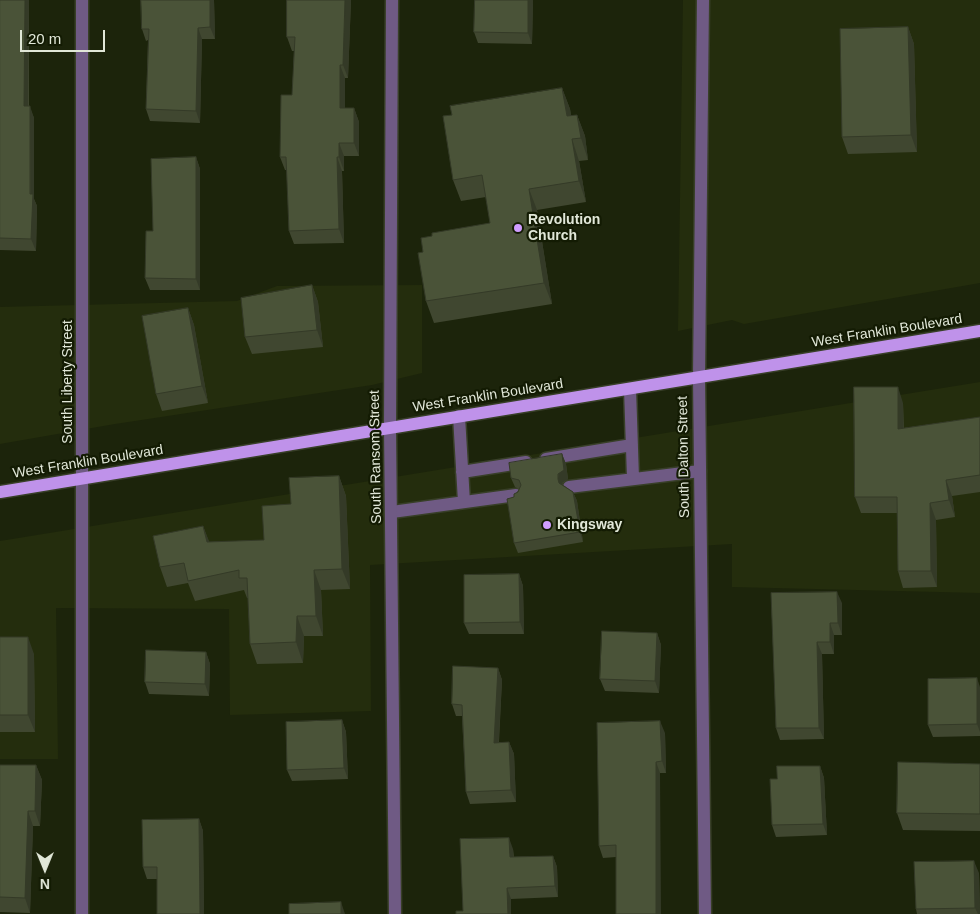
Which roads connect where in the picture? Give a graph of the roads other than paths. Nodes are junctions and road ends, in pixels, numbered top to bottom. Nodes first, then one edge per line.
1 (82, 0) edge
2 (392, 0) edge
3 (703, 0) edge
4 (980, 331) edge
5 (698, 377) junction
6 (630, 389) junction
7 (459, 416) junction
8 (390, 428) junction
9 (632, 445) junction
10 (700, 471) junction
11 (462, 472) junction
12 (83, 477) junction
13 (633, 478) junction
14 (569, 487) edge
15 (0, 492) edge
16 (516, 495) edge
17 (464, 502) junction
18 (392, 512) junction
19 (82, 914) edge
20 (395, 914) edge
21 (705, 914) edge

1 - 12 street, South Liberty Street
2 - 8 street, South Ransom Street
3 - 5 street, South Dalton Street
4 - 5 main road, West Franklin Boulevard
5 - 6 main road, West Franklin Boulevard
5 - 10 street, South Dalton Street
6 - 7 main road, West Franklin Boulevard
6 - 9 street
7 - 8 main road, West Franklin Boulevard
7 - 11 street
8 - 12 main road, West Franklin Boulevard
8 - 18 street, South Ransom Street
9 - 11 street
9 - 13 street
10 - 13 street
10 - 21 street, South Dalton Street
11 - 17 street
12 - 15 main road, West Franklin Boulevard
12 - 19 street, South Liberty Street
13 - 14 street
16 - 17 street
17 - 18 street
18 - 20 street, South Ransom Street

